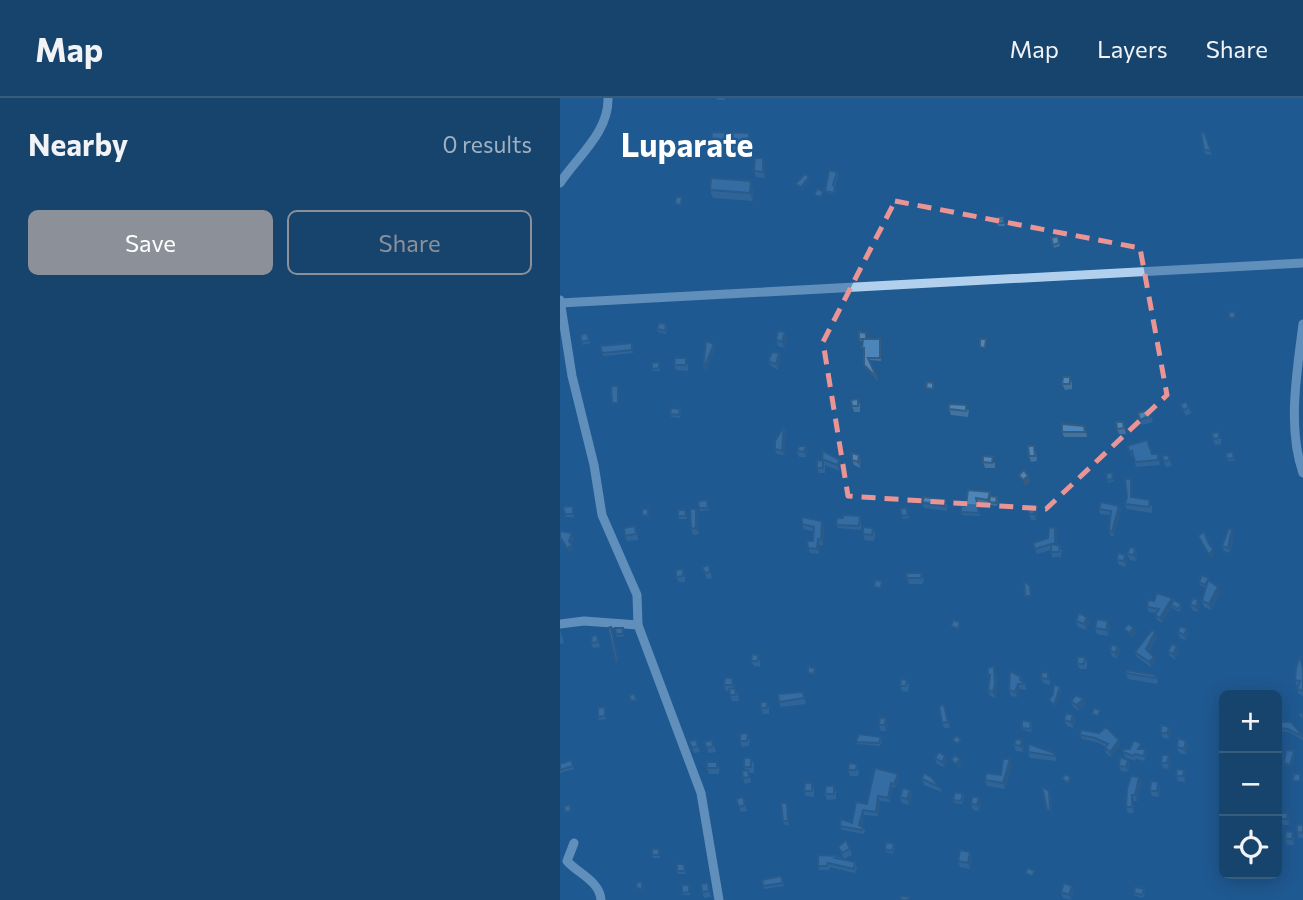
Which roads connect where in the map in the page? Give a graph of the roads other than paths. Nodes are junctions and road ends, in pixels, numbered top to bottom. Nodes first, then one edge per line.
1 (608, 98) edge
2 (560, 183) edge
3 (1303, 263) edge
4 (560, 302) edge
5 (1303, 324) edge
6 (1303, 473) edge
7 (560, 624) edge
8 (638, 625) junction
9 (573, 842) dead end
10 (601, 900) edge
11 (719, 900) edge

1 - 2 street
3 - 4 street
4 - 8 street
5 - 6 street
7 - 8 street
8 - 11 street
9 - 10 street

